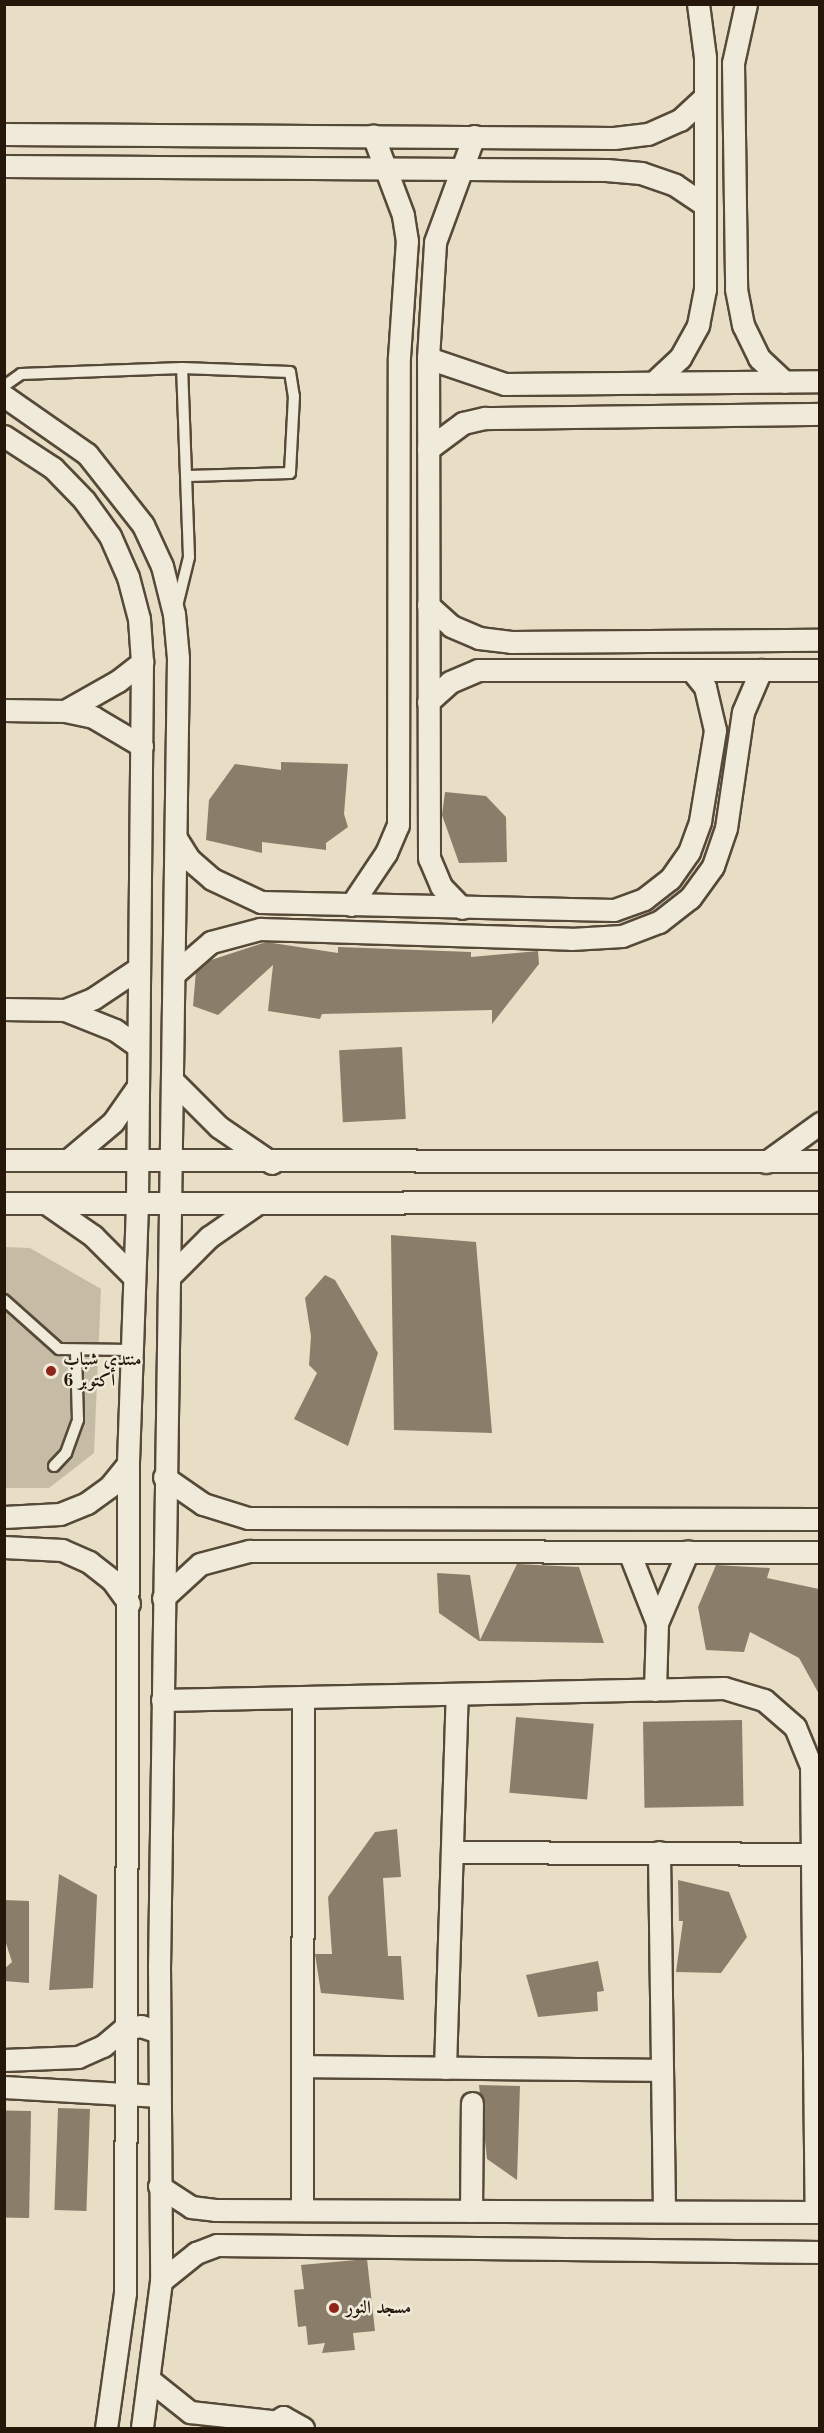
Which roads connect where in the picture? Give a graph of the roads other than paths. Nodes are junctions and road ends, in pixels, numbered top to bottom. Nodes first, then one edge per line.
1 (698, 4) edge
2 (746, 4) edge
3 (733, 80) junction
4 (705, 87) junction
5 (4, 134) edge
6 (374, 135) junction
7 (474, 136) junction
8 (4, 166) edge
9 (387, 169) junction
10 (462, 169) junction
11 (705, 205) junction
12 (407, 240) junction
13 (435, 242) junction
14 (705, 289) junction
15 (736, 289) junction
16 (428, 358) junction
17 (182, 368) junction
18 (784, 381) junction
19 (819, 381) edge
20 (653, 383) junction
21 (505, 384) junction
22 (4, 386) edge
23 (4, 396) edge
24 (819, 414) edge
25 (507, 418) junction
26 (4, 436) edge
27 (428, 448) junction
28 (188, 476) junction
29 (428, 605) junction
30 (174, 614) junction
31 (819, 640) edge
32 (511, 642) junction
33 (142, 662) junction
34 (508, 668) junction
35 (691, 670) junction
36 (762, 670) junction
37 (819, 670) edge
38 (428, 702) junction
39 (4, 710) edge
40 (65, 711) junction
41 (142, 746) junction
42 (711, 752) junction
43 (736, 757) junction
44 (398, 825) junction
45 (427, 828) junction
46 (176, 837) junction
47 (261, 902) junction
48 (351, 905) junction
49 (462, 908) junction
50 (260, 930) junction
51 (139, 968) junction
52 (174, 974) junction
53 (4, 1009) edge
54 (65, 1010) junction
55 (138, 1046) junction
56 (173, 1081) junction
57 (138, 1086) junction
58 (819, 1123) edge
59 (4, 1160) edge
60 (68, 1160) junction
61 (819, 1161) edge
62 (138, 1162) junction
63 (766, 1162) junction
64 (172, 1163) junction
65 (272, 1163) junction
66 (819, 1202) edge
67 (4, 1203) edge
68 (47, 1203) junction
69 (137, 1204) junction
70 (172, 1204) junction
71 (255, 1205) junction
72 (133, 1276) junction
73 (169, 1277) junction
74 (4, 1300) edge
75 (131, 1350) junction
76 (76, 1351) junction
77 (128, 1464) junction
78 (54, 1466) dead end
79 (164, 1477) junction
80 (4, 1517) edge
81 (248, 1518) junction
82 (819, 1519) edge
83 (4, 1547) edge
84 (249, 1551) junction
85 (629, 1551) junction
86 (688, 1551) junction
87 (819, 1552) edge
88 (163, 1598) junction
89 (129, 1604) junction
90 (657, 1623) junction
91 (655, 1690) junction
92 (457, 1694) junction
93 (303, 1698) junction
94 (162, 1700) junction
95 (452, 1852) junction
96 (659, 1852) junction
97 (816, 1854) edge
98 (123, 2029) junction
99 (158, 2032) junction
100 (4, 2060) edge
101 (302, 2066) junction
102 (445, 2068) junction
103 (662, 2070) junction
104 (4, 2087) edge
105 (123, 2096) junction
106 (159, 2096) junction
107 (472, 2103) dead end
108 (159, 2186) junction
109 (214, 2210) junction
110 (302, 2210) junction
111 (471, 2211) junction
112 (664, 2211) junction
113 (818, 2212) edge
114 (217, 2245) junction
115 (819, 2252) edge
116 (160, 2281) junction
117 (151, 2381) junction
118 (267, 2425) edge
119 (106, 2428) edge
120 (142, 2428) edge
121 (303, 2428) edge

1 - 4 street
2 - 3 street
3 - 4 street
3 - 15 street
4 - 7 street
4 - 11 street
5 - 6 street
6 - 7 street
6 - 9 street
7 - 10 street
8 - 9 street
9 - 10 street
9 - 12 street
10 - 11 street
10 - 13 street
11 - 14 street
12 - 13 street
12 - 44 street
13 - 16 street
14 - 15 street
14 - 20 street
15 - 18 street
16 - 21 street
16 - 27 street
17 - 22 lane
17 - 28 lane
17 - 28 lane
18 - 19 street
18 - 20 street
20 - 21 street
21 - 25 street
23 - 30 street
24 - 25 street
25 - 27 street
26 - 33 street
27 - 29 street
28 - 30 lane
29 - 32 street
29 - 38 street
30 - 46 street
31 - 32 street
32 - 34 street
33 - 40 street
33 - 41 street
34 - 35 street
34 - 38 street
35 - 36 street
35 - 42 street
36 - 37 street
36 - 43 street
38 - 45 street
39 - 40 street
40 - 41 street
41 - 51 street
42 - 43 street
42 - 49 street
43 - 50 street
44 - 45 street
44 - 48 street
45 - 49 street
46 - 47 street
46 - 52 street
47 - 48 street
47 - 50 street
48 - 49 street
50 - 52 street
51 - 54 street
51 - 55 street
52 - 56 street
53 - 54 street
54 - 55 street
55 - 57 street
56 - 64 street
56 - 65 street
57 - 60 street
57 - 62 street
58 - 63 street
59 - 60 street
60 - 62 street
61 - 63 street
62 - 64 street
62 - 69 street
63 - 65 street
64 - 65 street
64 - 70 street
66 - 71 street
67 - 68 street
68 - 69 street
68 - 72 street
69 - 70 street
69 - 72 street
70 - 71 street
70 - 73 street
71 - 73 street
72 - 75 street
73 - 79 street
74 - 76 lane
75 - 76 lane
75 - 77 street
76 - 78 lane
77 - 80 street
77 - 89 street
79 - 81 street
79 - 88 street
81 - 82 street
81 - 84 street
83 - 89 street
84 - 85 street
84 - 88 street
85 - 86 street
85 - 90 street
86 - 87 street
86 - 90 street
88 - 94 street
89 - 98 street
90 - 91 street
91 - 92 street
91 - 97 street
92 - 93 street
92 - 95 street
93 - 94 street
93 - 101 street
94 - 99 street
95 - 96 street
95 - 102 street
96 - 97 street
96 - 103 street
97 - 113 street
98 - 99 street
98 - 100 street
98 - 105 street
99 - 106 street
101 - 102 street
101 - 110 street
102 - 103 street
103 - 112 street
104 - 105 street
105 - 106 street
105 - 119 street
106 - 108 street
107 - 111 street
108 - 109 street
108 - 116 street
109 - 110 street
109 - 114 street
110 - 111 street
111 - 112 street
112 - 113 street
114 - 115 street
114 - 116 street
116 - 117 street
117 - 118 street
117 - 120 street
118 - 121 street

